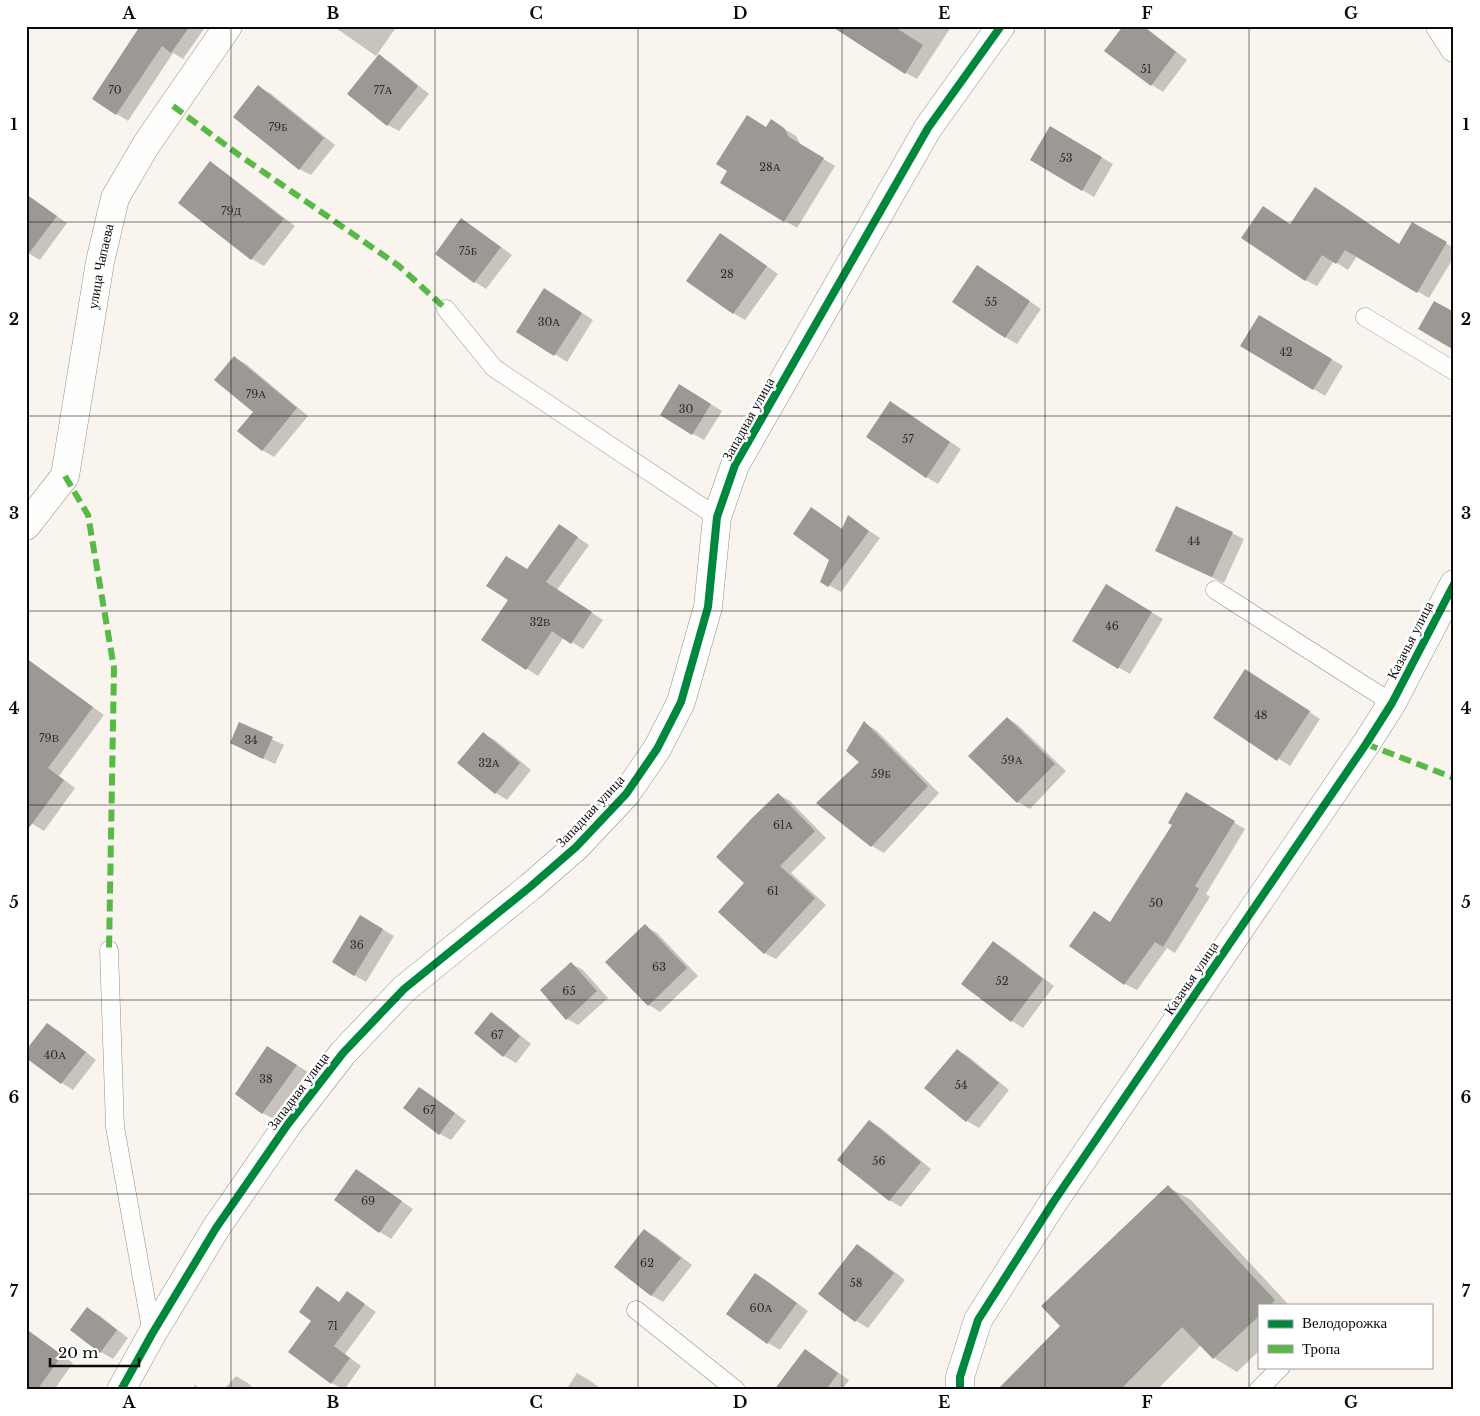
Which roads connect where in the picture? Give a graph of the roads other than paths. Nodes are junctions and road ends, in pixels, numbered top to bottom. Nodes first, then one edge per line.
1 (228, 26) edge
2 (1001, 26) edge
3 (1440, 26) edge
4 (1454, 48) edge
5 (446, 309) dead end
6 (1364, 317) dead end
7 (1454, 371) edge
8 (717, 517) junction
9 (26, 526) edge
10 (1454, 584) edge
11 (1215, 590) dead end
12 (1392, 703) junction
13 (109, 950) dead end
14 (636, 1310) dead end
15 (152, 1334) junction
16 (1280, 1368) edge
17 (121, 1390) edge
18 (736, 1390) edge
19 (960, 1390) edge
20 (1258, 1390) edge

1 - 9 street, улица Чапаева
2 - 8 street, Западная улица
3 - 4 street
5 - 8 lane
6 - 7 lane
8 - 15 street, Западная улица
10 - 12 street, Казачья улица
11 - 12 lane
12 - 19 street, Казачья улица
13 - 15 lane
14 - 18 lane
15 - 17 street, Западная улица
16 - 20 lane

